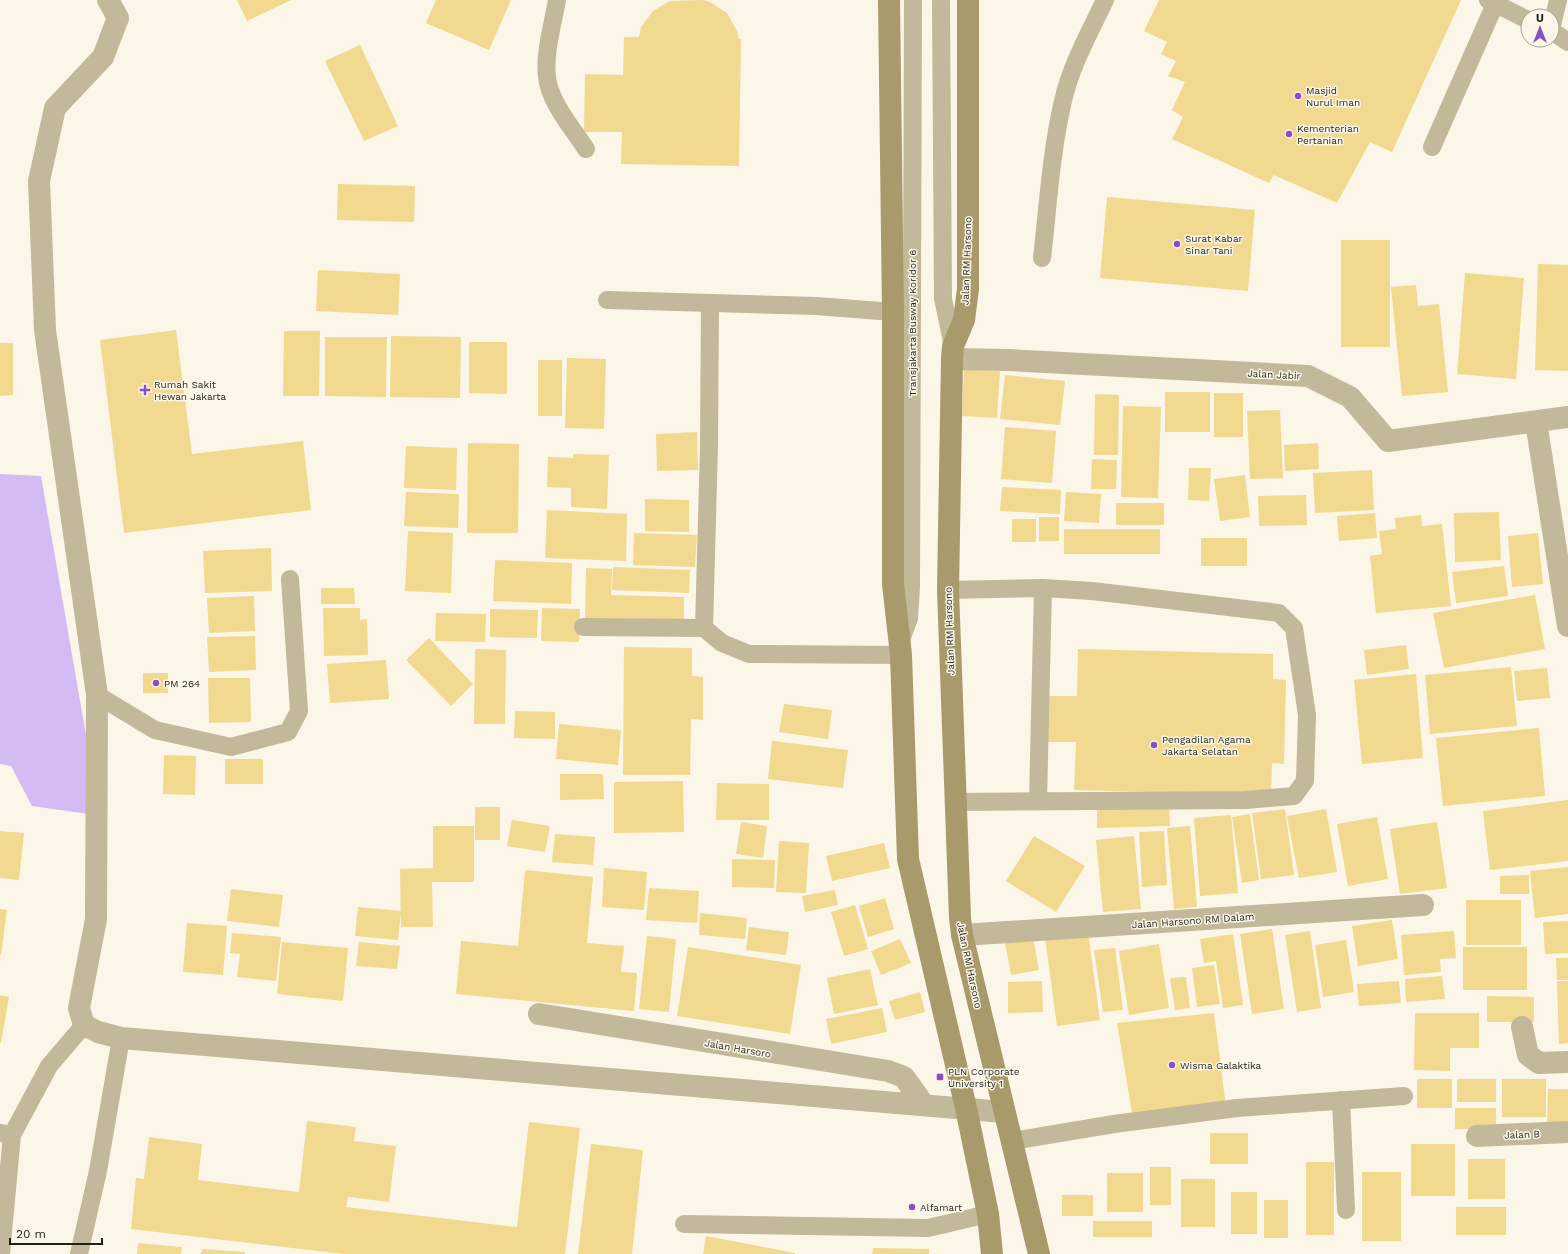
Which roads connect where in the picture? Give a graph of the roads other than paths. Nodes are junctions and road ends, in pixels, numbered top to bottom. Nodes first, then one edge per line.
1 (108, 0) edge
2 (557, 0) edge
3 (889, 0) edge
4 (913, 0) edge
5 (941, 0) edge
6 (968, 0) edge
7 (1105, 0) edge
8 (1492, 2) edge
9 (1520, 16) edge
10 (1432, 147) dead end
11 (586, 150) dead end
12 (1042, 258) dead end
13 (607, 300) dead end
14 (710, 303) junction
15 (893, 312) junction
16 (953, 353) junction
17 (1568, 417) edge
18 (1536, 422) junction
19 (290, 579) dead end
20 (1043, 588) junction
21 (948, 590) junction
22 (1568, 626) edge
23 (583, 627) dead end
24 (704, 628) junction
25 (900, 650) junction
26 (97, 695) junction
27 (1038, 801) junction
28 (955, 802) junction
29 (1423, 905) dead end
30 (962, 935) junction
31 (539, 1014) dead end
32 (84, 1025) junction
33 (1522, 1027) dead end
34 (121, 1038) junction
35 (1568, 1062) edge
36 (1404, 1096) dead end
37 (1341, 1100) junction
38 (924, 1105) junction
39 (966, 1108) junction
40 (1004, 1112) junction
41 (1568, 1132) edge
42 (6, 1134) edge
43 (1477, 1136) dead end
44 (1012, 1141) junction
45 (1346, 1210) dead end
46 (988, 1214) junction
47 (684, 1224) dead end
48 (1, 1254) edge
49 (79, 1254) edge
50 (992, 1254) edge
51 (1039, 1254) edge

1 - 26 street
2 - 11 lane
3 - 15 main road
4 - 25 lane, Transjakarta Busway Koridor 6
5 - 16 lane
6 - 16 main road, Jalan RM Harsono
7 - 12 lane
8 - 9 lane
8 - 10 lane
13 - 14 lane
14 - 15 lane
14 - 24 lane
15 - 25 main road
16 - 18 street, Jalan Jabir
16 - 21 main road, Jalan RM Harsono
17 - 18 street, Jalan Jabir
18 - 22 street
19 - 26 lane
20 - 21 lane
20 - 27 lane
20 - 27 lane
21 - 28 main road, Jalan RM Harsono
23 - 24 lane
24 - 25 lane
25 - 39 main road
26 - 32 street
27 - 28 lane
28 - 30 main road, Jalan RM Harsono
29 - 30 street, Jalan Harsono RM Dalam
30 - 40 main road, Jalan RM Harsono
31 - 38 street, Jalan Harsoro
32 - 34 street
32 - 42 lane
33 - 35 street
34 - 38 street
34 - 49 lane
36 - 37 lane
37 - 44 lane
37 - 45 lane
38 - 39 street
39 - 40 street
39 - 46 main road
40 - 44 main road, Jalan RM Harsono
41 - 43 street, Jalan B
42 - 48 lane
44 - 51 main road, Jalan RM Harsono
46 - 47 lane
46 - 50 main road

